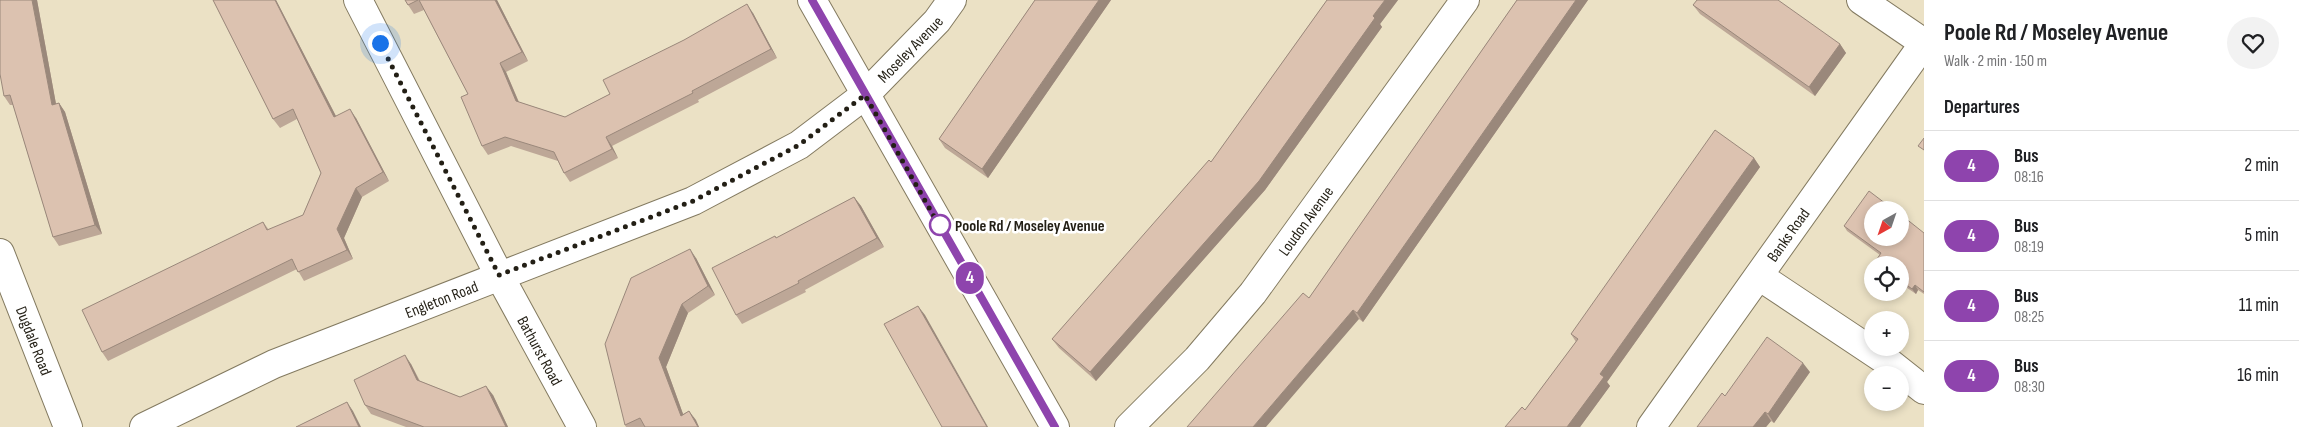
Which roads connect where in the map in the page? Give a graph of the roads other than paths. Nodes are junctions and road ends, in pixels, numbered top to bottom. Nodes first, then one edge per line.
1 (358, 0) edge
2 (812, 0) edge
3 (952, 0) edge
4 (1466, 0) edge
5 (1861, 0) edge
6 (1924, 43) edge
7 (865, 95) junction
8 (0, 252) edge
9 (499, 275) junction
10 (1759, 276) junction
11 (1924, 390) edge
12 (68, 427) edge
13 (144, 427) edge
14 (582, 427) edge
15 (1055, 427) edge
16 (1129, 427) edge
17 (1652, 427) edge

1 - 9 street, Bathurst Road
2 - 7 street
3 - 7 street, Moseley Avenue
4 - 16 street, Loudon Avenue
5 - 6 street
6 - 10 street, Banks Road
7 - 9 street, Engleton Road
7 - 15 street
8 - 12 street, Dugdale Road
9 - 13 street, Engleton Road
9 - 14 street, Bathurst Road
10 - 11 street
10 - 17 street, Banks Road

